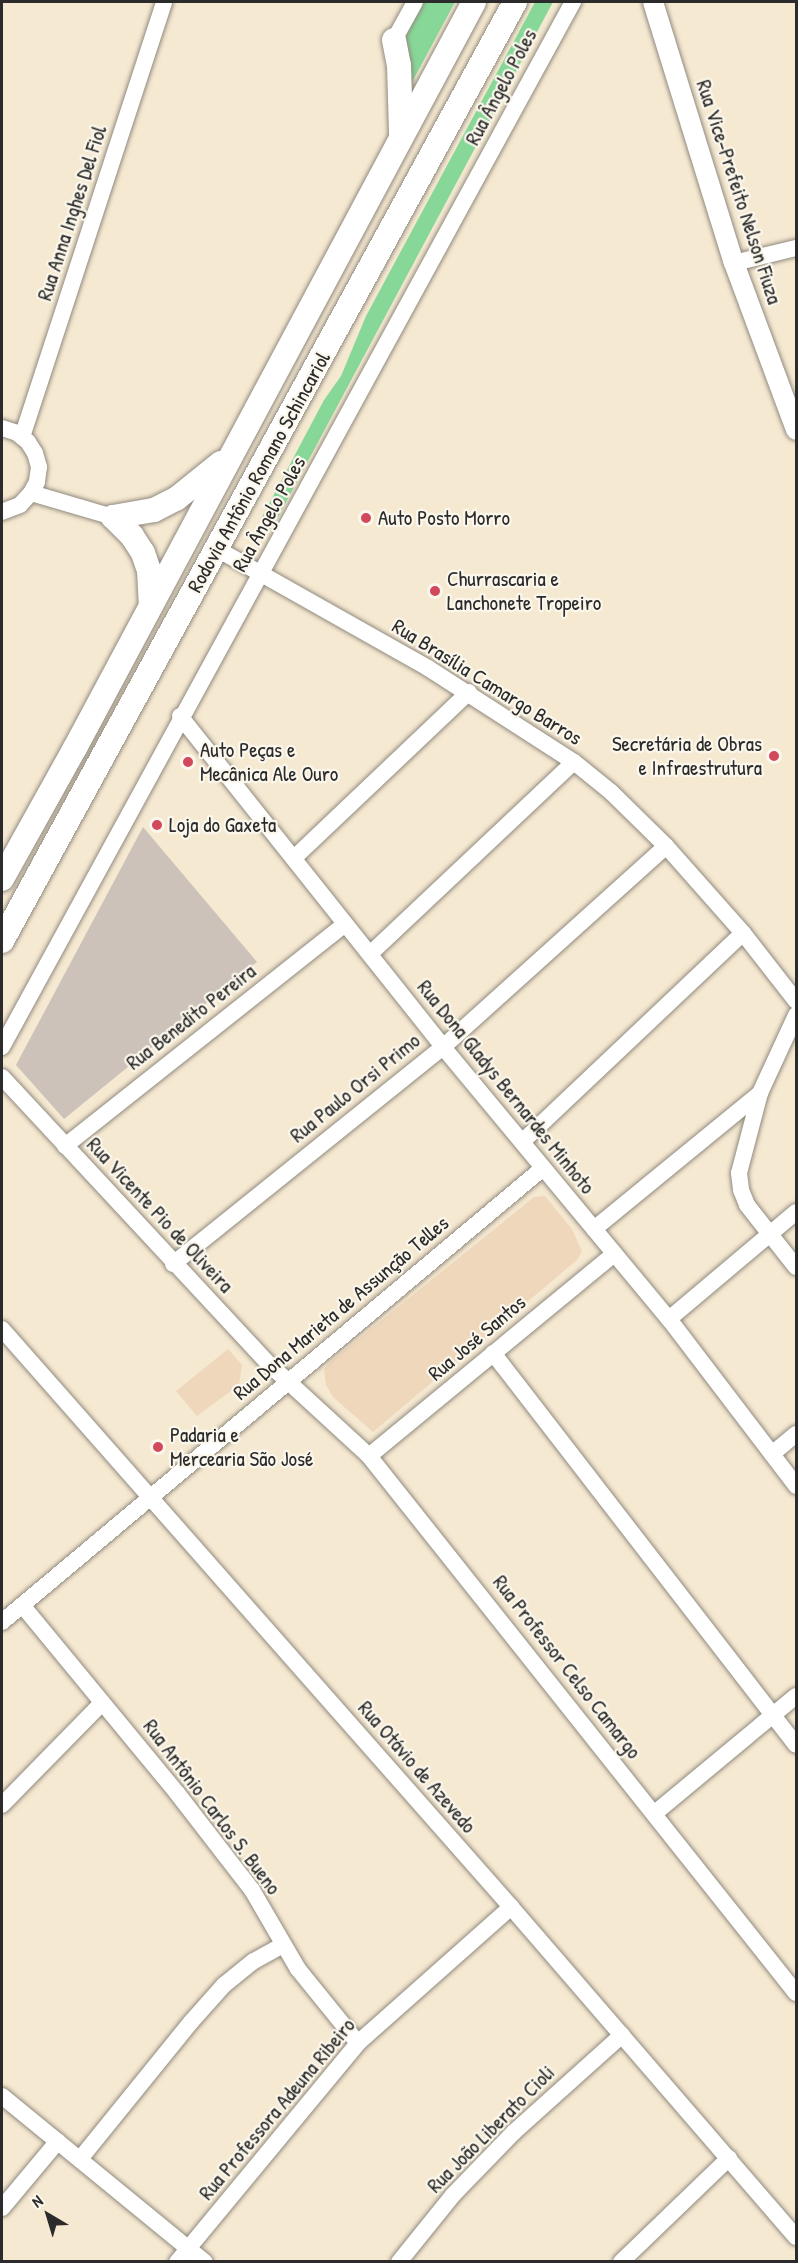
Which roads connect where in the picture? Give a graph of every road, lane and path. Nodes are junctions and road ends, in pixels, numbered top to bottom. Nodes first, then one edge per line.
1 (164, 2) edge
2 (415, 2) edge
3 (474, 2) edge
4 (515, 2) edge
5 (573, 2) edge
6 (657, 2) edge
7 (394, 40) joint
8 (401, 135) junction
9 (796, 248) edge
10 (734, 263) junction
11 (2, 428) edge
12 (796, 430) edge
13 (22, 437) junction
14 (233, 451) junction
15 (32, 494) junction
16 (2, 512) edge
17 (113, 518) junction
18 (217, 549) junction
19 (261, 574) junction
20 (151, 605) junction
21 (469, 692) junction
22 (180, 716) junction
23 (574, 762) junction
24 (666, 846) junction
25 (294, 858) junction
26 (2, 879) edge
27 (345, 924) junction
28 (742, 933) junction
29 (2, 941) edge
30 (370, 954) junction
31 (796, 1001) edge
32 (796, 1015) edge
33 (2, 1047) edge
34 (443, 1047) junction
35 (2, 1077) edge
36 (760, 1093) junction
37 (522, 1142) junction
38 (65, 1146) junction
39 (543, 1168) junction
40 (796, 1212) edge
41 (594, 1229) junction
42 (770, 1234) junction
43 (614, 1254) junction
44 (173, 1264) junction
45 (796, 1267) edge
46 (669, 1319) junction
47 (2, 1329) edge
48 (493, 1353) junction
49 (288, 1382) junction
50 (796, 1434) edge
51 (772, 1454) junction
52 (369, 1456) junction
53 (796, 1486) edge
54 (149, 1498) junction
55 (21, 1605) junction
56 (2, 1622) edge
57 (796, 1696) edge
58 (102, 1703) junction
59 (772, 1715) junction
60 (796, 1745) edge
61 (2, 1805) edge
62 (655, 1813) junction
63 (511, 1907) junction
64 (284, 1945) junction
65 (796, 1993) edge
66 (622, 2035) junction
67 (358, 2043) junction
68 (2, 2096) edge
69 (58, 2142) junction
70 (729, 2158) junction
71 (80, 2159) junction
72 (2, 2208) edge
73 (796, 2237) edge
74 (188, 2248) junction
75 (177, 2262) edge
76 (205, 2262) edge
77 (399, 2262) edge
78 (621, 2262) edge

1 - 13 street, Rua Anna Inghes Del Fiol
2 - 7 street
3 - 8 highway, Rodovia Antônio Romano Schincariol
4 - 18 highway, Rodovia Antônio Romano Schincariol
5 - 19 street, Rua Ângelo Poles
6 - 10 main road, Rua Vice-Prefeito Nelson Fiuza
7 - 8 highway
8 - 14 highway, Rodovia Antônio Romano Schincariol
9 - 10 street
10 - 12 main road, Rua Vice-Prefeito Nelson Fiuza
11 - 13 street
13 - 15 street
14 - 17 highway
14 - 20 highway, Rodovia Antônio Romano Schincariol
15 - 16 street
15 - 17 street
17 - 20 highway
18 - 19 street, Rua Brasília Camargo Barros
18 - 29 highway, Rodovia Antônio Romano Schincariol
19 - 21 street, Rua Brasília Camargo Barros
19 - 22 street, Rua Ângelo Poles
20 - 26 highway, Rodovia Antônio Romano Schincariol
21 - 23 street, Rua Brasília Camargo Barros
21 - 25 street
22 - 25 street, Rua Dona Gladys Bernardes Minhoto
22 - 33 street, Rua Ângelo Poles
23 - 24 street, Rua Brasília Camargo Barros
23 - 30 street
24 - 28 street, Rua Brasília Camargo Barros
24 - 34 street, Rua Paulo Orsi Primo
25 - 27 street, Rua Dona Gladys Bernardes Minhoto
27 - 30 street, Rua Dona Gladys Bernardes Minhoto
27 - 38 street, Rua Benedito Pereira
28 - 31 street, Rua Brasília Camargo Barros
28 - 37 street
30 - 34 street, Rua Dona Gladys Bernardes Minhoto
32 - 36 street
34 - 37 street, Rua Dona Gladys Bernardes Minhoto
34 - 44 street, Rua Paulo Orsi Primo
35 - 38 street, Rua Vicente Pio de Oliveira
36 - 41 street
36 - 42 street
37 - 39 street, Rua Dona Gladys Bernardes Minhoto
38 - 44 street, Rua Vicente Pio de Oliveira
39 - 41 street, Rua Dona Gladys Bernardes Minhoto
39 - 49 street, Rua Dona Marieta de Assunção Telles
40 - 42 street
41 - 43 street, Rua Dona Gladys Bernardes Minhoto
42 - 45 street
42 - 46 street
43 - 46 street, Rua Dona Gladys Bernardes Minhoto
43 - 48 street, Rua José Santos
44 - 49 street, Rua Vicente Pio de Oliveira
46 - 51 street, Rua Dona Gladys Bernardes Minhoto
47 - 54 street, Rua Otávio de Azevedo
48 - 52 street, Rua José Santos
48 - 59 street
49 - 52 street, Rua Professor Celso Camargo
49 - 54 street, Rua Dona Marieta de Assunção Telles
50 - 51 street
51 - 53 street, Rua Dona Gladys Bernardes Minhoto
52 - 62 street, Rua Professor Celso Camargo
54 - 55 street, Rua Dona Marieta de Assunção Telles
54 - 63 street, Rua Otávio de Azevedo
55 - 56 street, Rua Dona Marieta de Assunção Telles
55 - 58 street, Rua Antônio Carlos S. Bueno
57 - 59 street
58 - 61 street
58 - 64 street, Rua Antônio Carlos S. Bueno
59 - 60 street
59 - 62 street
62 - 65 street, Rua Professor Celso Camargo
63 - 66 street, Rua Otávio de Azevedo
63 - 67 street, Rua Professora Adeuna Ribeiro
64 - 67 street, Rua Antônio Carlos S. Bueno
64 - 71 street
66 - 70 street, Rua Otávio de Azevedo
66 - 77 street, Rua João Liberato Cioli
67 - 74 street, Rua Professora Adeuna Ribeiro
68 - 69 street
69 - 71 street
69 - 72 street
70 - 73 street, Rua Otávio de Azevedo
70 - 78 street
71 - 74 street
74 - 75 street, Rua Professora Adeuna Ribeiro
74 - 76 street

